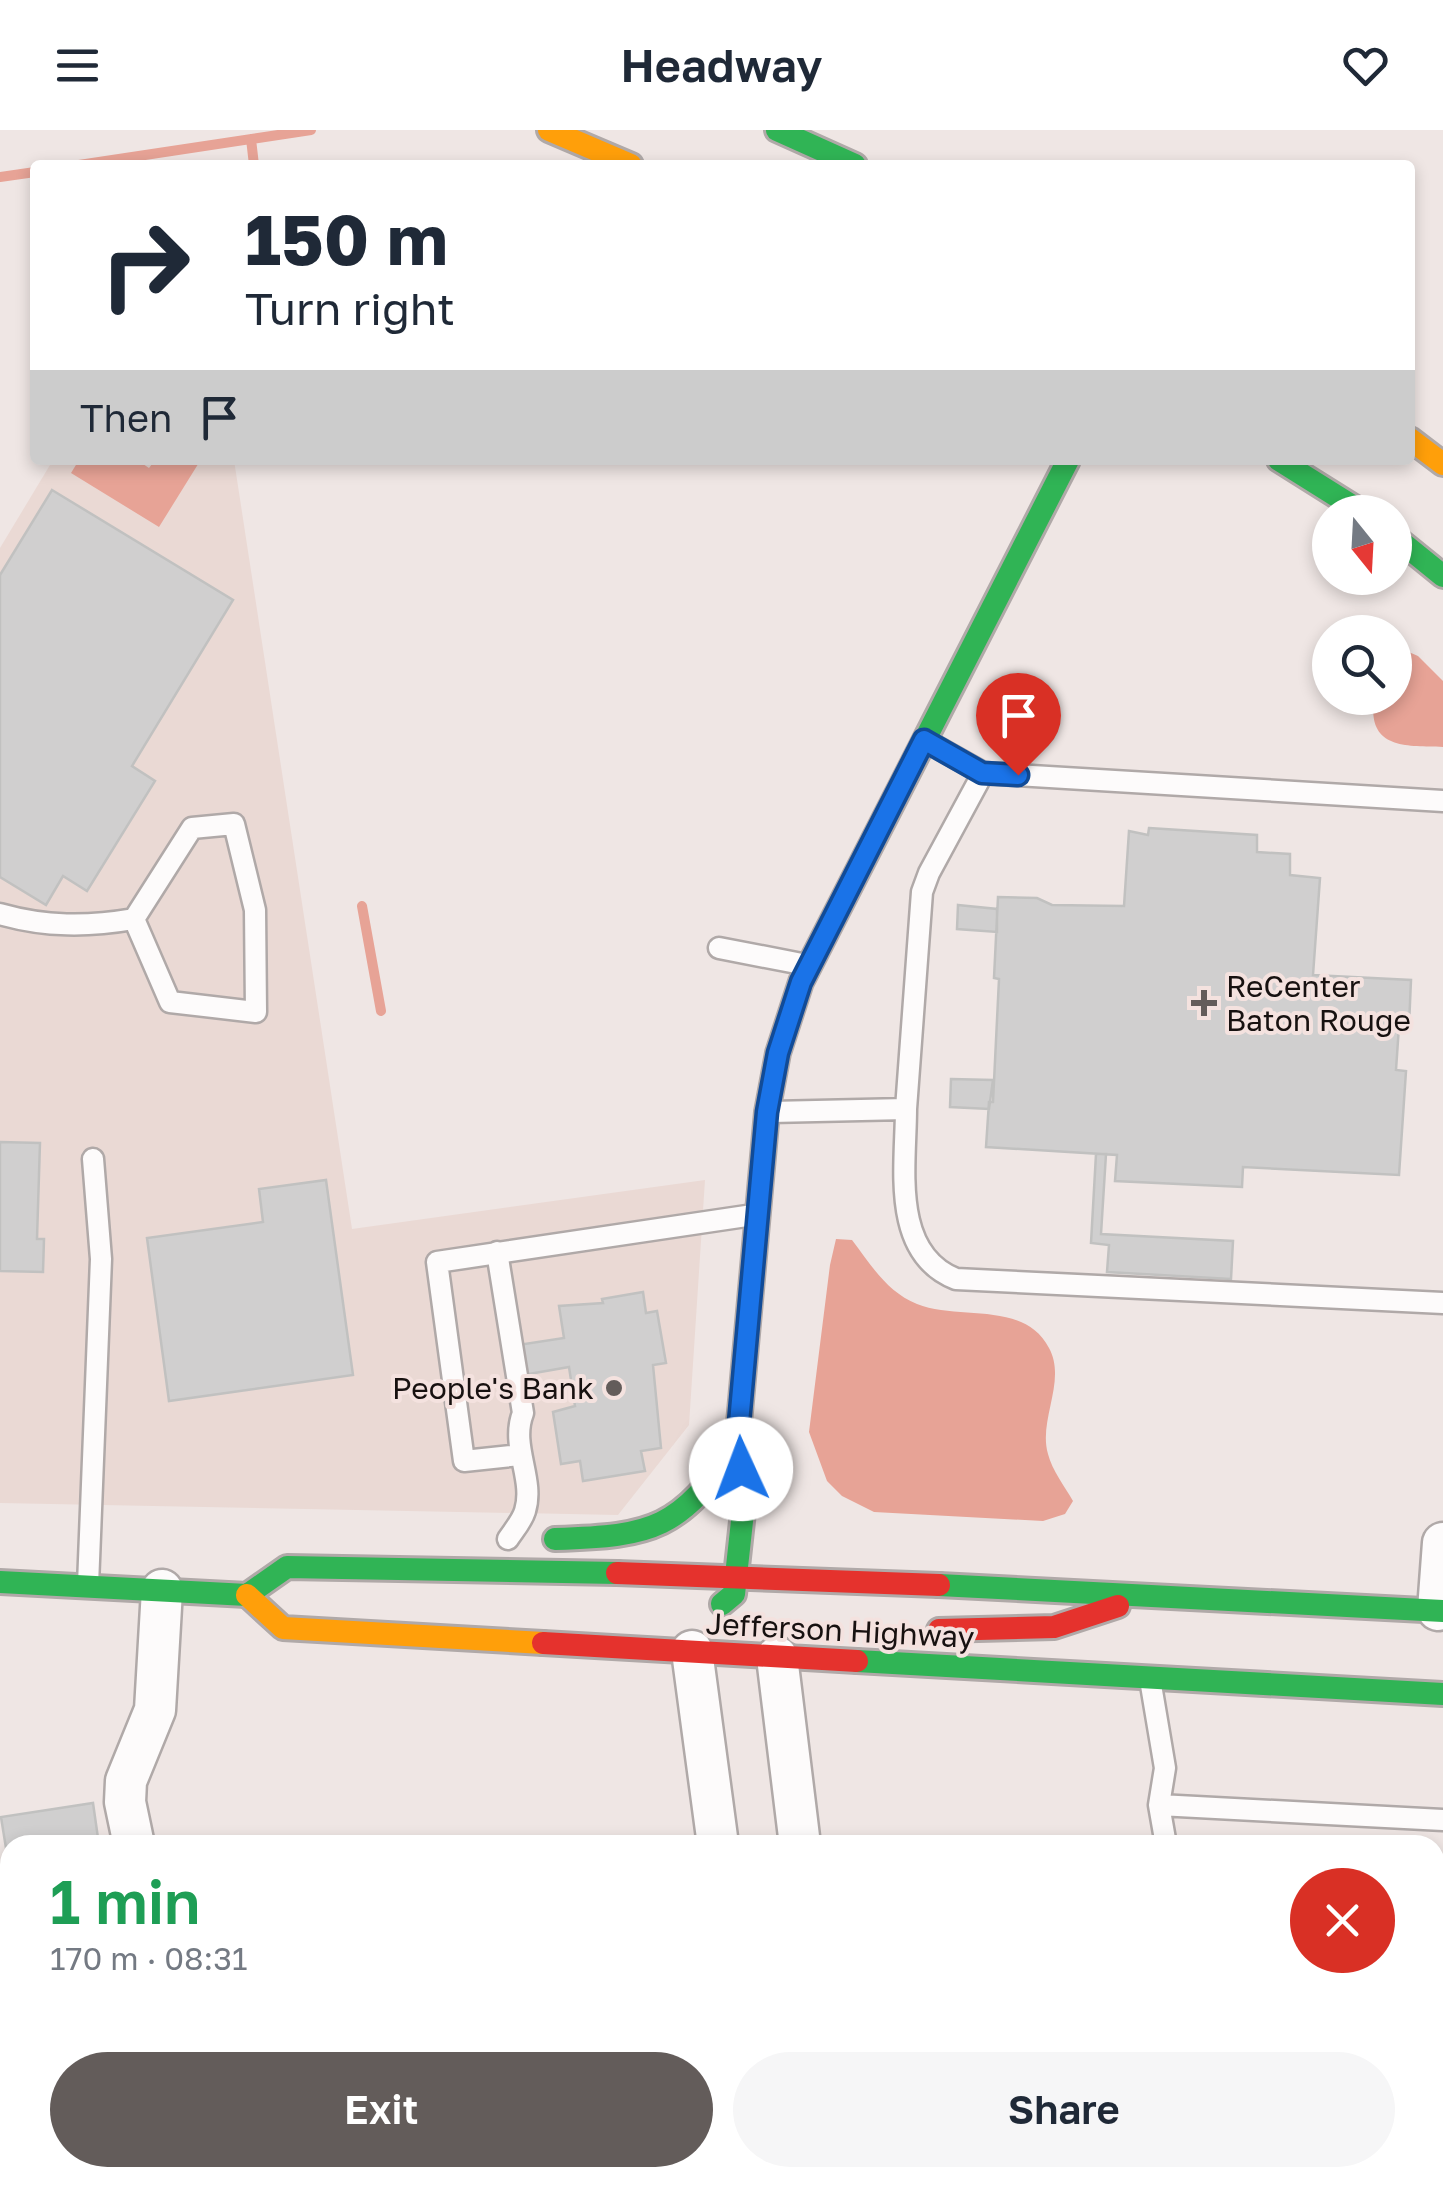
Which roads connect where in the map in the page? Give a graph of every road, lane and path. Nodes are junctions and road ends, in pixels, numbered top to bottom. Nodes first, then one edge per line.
1 (549, 130) edge
2 (777, 130) edge
3 (619, 160) edge
4 (844, 160) edge
5 (1415, 443) edge
6 (1443, 464) edge
7 (1065, 465) edge
8 (1286, 465) edge
9 (1335, 495) edge
10 (1412, 551) edge
11 (1443, 576) edge
12 (924, 740) junction
13 (982, 773) junction
14 (1443, 801) edge
15 (0, 914) edge
16 (134, 920) junction
17 (719, 948) dead end
18 (810, 965) junction
19 (906, 1109) junction
20 (767, 1112) junction
21 (93, 1159) dead end
22 (760, 1214) junction
23 (497, 1252) junction
24 (1443, 1303) edge
25 (737, 1445) junction
26 (520, 1455) junction
27 (499, 1539) joint
28 (1443, 1543) edge
29 (369, 1548) dead end
30 (343, 1568) junction
31 (737, 1576) junction
32 (0, 1582) edge
33 (88, 1586) junction
34 (162, 1590) junction
35 (1142, 1593) junction
36 (246, 1595) junction
37 (696, 1608) dead end
38 (1440, 1610) edge
39 (384, 1615) dead end
40 (912, 1629) dead end
41 (360, 1632) junction
42 (766, 1644) junction
43 (692, 1651) junction
44 (1150, 1677) junction
45 (1443, 1694) edge
46 (1159, 1804) junction
47 (1443, 1820) edge
48 (132, 1835) edge
49 (717, 1835) edge
50 (798, 1835) edge
51 (1164, 1835) edge

1 - 3 main road
2 - 4 main road
5 - 6 main road
7 - 12 main road
8 - 9 main road
10 - 11 main road
12 - 13 lane
12 - 18 main road
13 - 14 lane
13 - 19 lane
15 - 16 lane
16 - 16 lane
17 - 18 lane
18 - 20 main road
19 - 20 lane
19 - 24 lane
20 - 22 main road
21 - 33 lane
22 - 23 lane
22 - 25 main road
23 - 26 lane
23 - 26 lane
25 - 27 main road
25 - 31 main road
26 - 27 lane
28 - 38 street
29 - 30 main road
30 - 31 main road, Jefferson Highway
30 - 36 main road, Jefferson Highway
31 - 35 main road, Jefferson Highway
31 - 37 main road
32 - 33 main road
33 - 34 main road
34 - 36 main road
34 - 48 street
35 - 38 main road, Jefferson Highway
35 - 40 main road
36 - 41 main road, Jefferson Highway
39 - 41 main road
41 - 43 main road, Jefferson Highway
42 - 43 main road, Jefferson Highway
42 - 43 main road
42 - 44 main road, Jefferson Highway
42 - 50 street
43 - 49 street
44 - 45 main road, Jefferson Highway
44 - 46 lane
46 - 47 lane
46 - 51 lane

